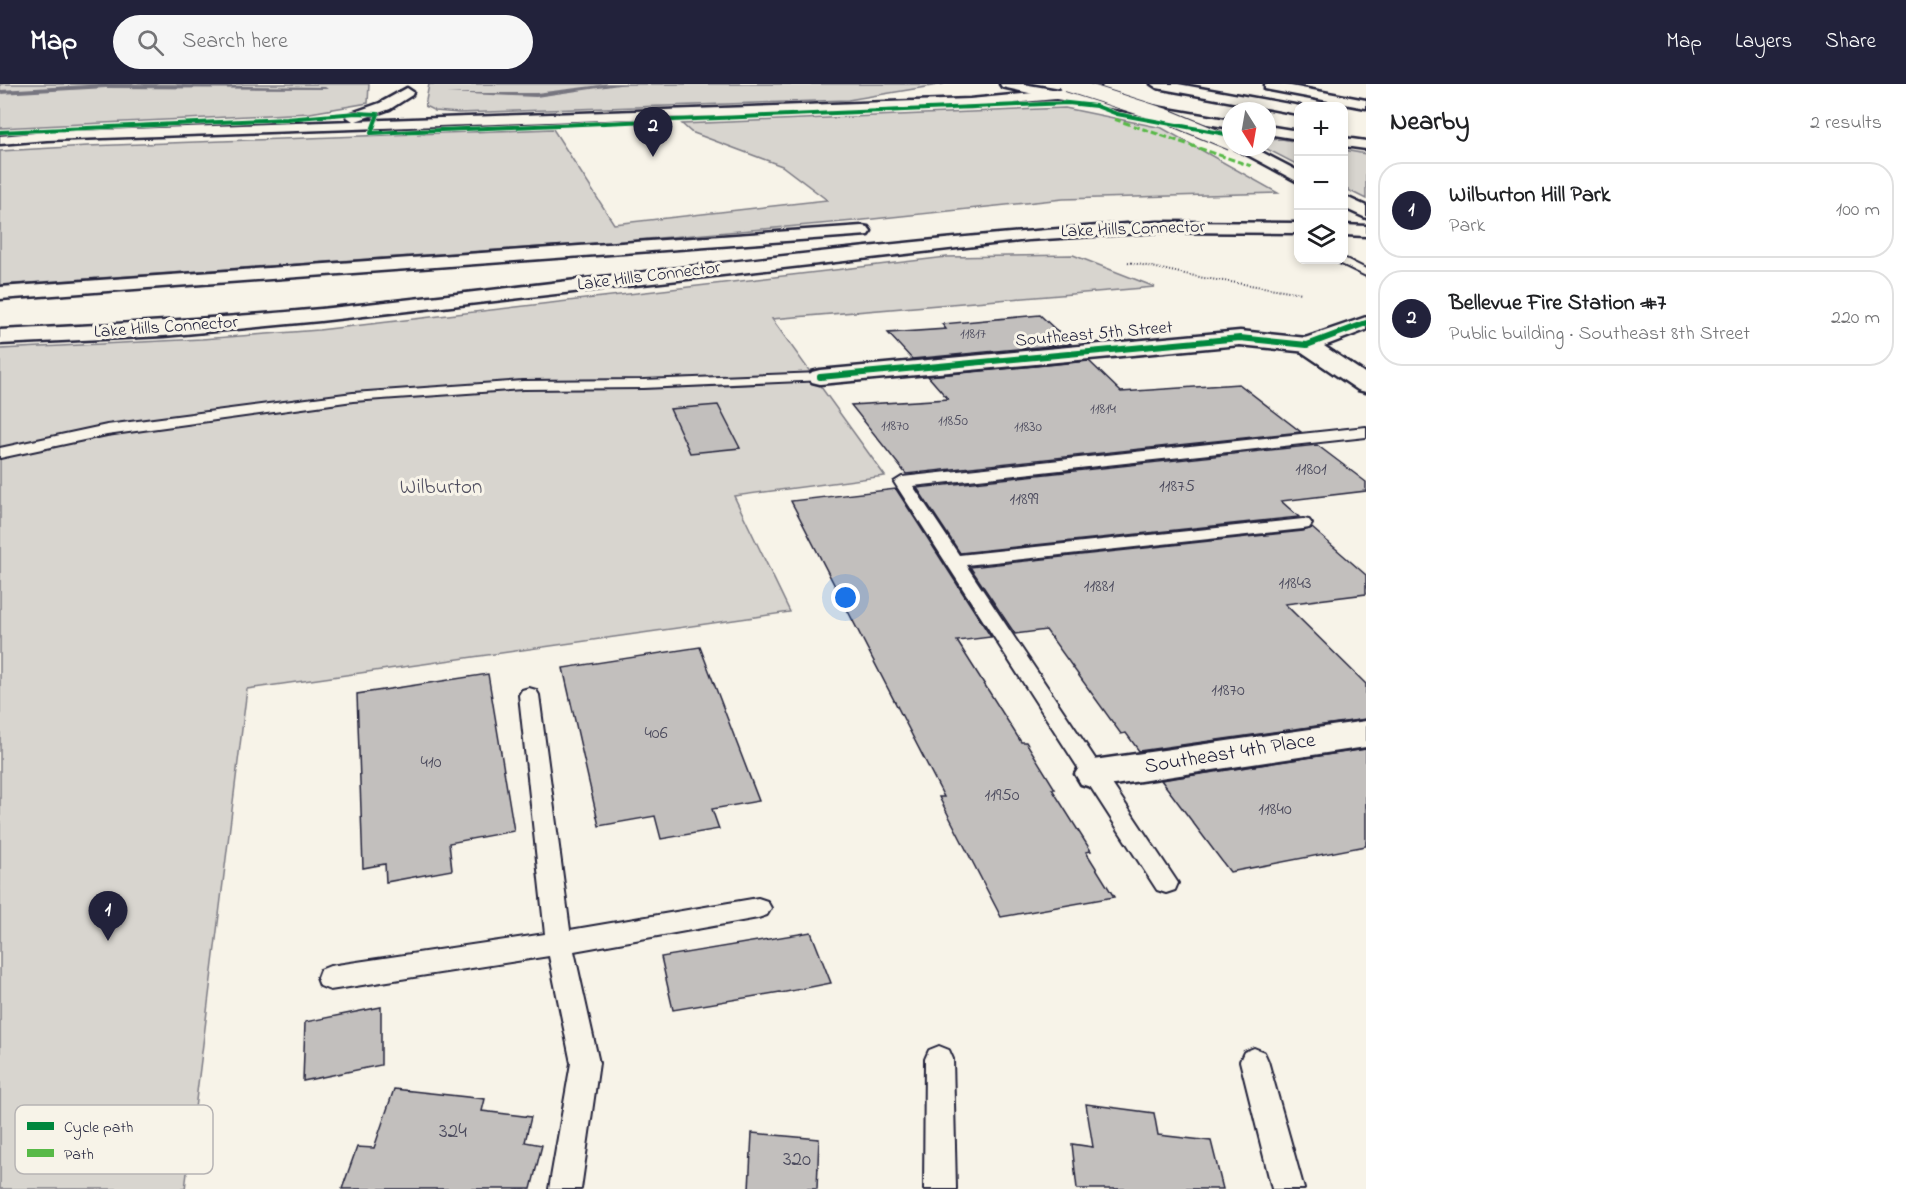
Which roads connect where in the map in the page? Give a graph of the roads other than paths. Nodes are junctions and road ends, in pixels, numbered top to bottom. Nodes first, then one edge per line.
1 (1006, 84) edge
2 (1066, 84) edge
3 (1095, 84) edge
4 (1157, 84) edge
5 (1260, 84) edge
6 (408, 88) edge
7 (1056, 95) junction
8 (1366, 104) edge
9 (1294, 109) edge
10 (405, 123) junction
11 (1222, 123) edge
12 (289, 127) junction
13 (1276, 131) edge
14 (1294, 134) edge
15 (1222, 139) edge
16 (0, 140) edge
17 (1348, 143) edge
18 (1366, 146) edge
19 (1258, 156) edge
20 (1294, 174) edge
21 (1348, 207) edge
22 (1294, 212) edge
23 (1366, 214) edge
24 (966, 224) dead end
25 (1294, 228) edge
26 (886, 229) dead end
27 (1348, 230) edge
28 (1366, 231) edge
29 (1347, 264) edge
30 (1366, 273) edge
31 (0, 293) edge
32 (1366, 323) edge
33 (0, 337) edge
34 (1307, 345) junction
35 (820, 376) joint
36 (1366, 385) edge
37 (1366, 432) edge
38 (0, 453) edge
39 (1303, 524) dead end
40 (956, 561) junction
41 (529, 695) dead end
42 (1366, 734) edge
43 (1094, 774) junction
44 (1166, 883) dead end
45 (758, 908) dead end
46 (560, 943) junction
47 (330, 978) dead end
48 (939, 1059) dead end
49 (1254, 1061) dead end
50 (565, 1189) edge
51 (940, 1189) edge
52 (1288, 1189) edge

1 - 7 main road
2 - 15 main road, bridge
3 - 7 main road
4 - 9 main road
5 - 8 main road
6 - 10 main road
6 - 12 main road
7 - 10 main road
7 - 11 main road
10 - 12 main road
12 - 16 main road
13 - 14 main road
17 - 18 main road
19 - 20 main road
21 - 23 main road
22 - 24 main road, Lake Hills Connector
25 - 33 main road, Lake Hills Connector
26 - 31 main road, Lake Hills Connector
27 - 28 main road
29 - 30 lane
32 - 34 main road, Southeast 5th Street
34 - 35 main road, Southeast 5th Street
34 - 36 main road
35 - 38 lane
37 - 40 lane
39 - 40 lane
40 - 43 lane
41 - 46 lane
42 - 43 main road, Southeast 4th Place
43 - 44 lane
45 - 46 lane
46 - 47 lane
46 - 50 lane
48 - 51 lane
49 - 52 lane

